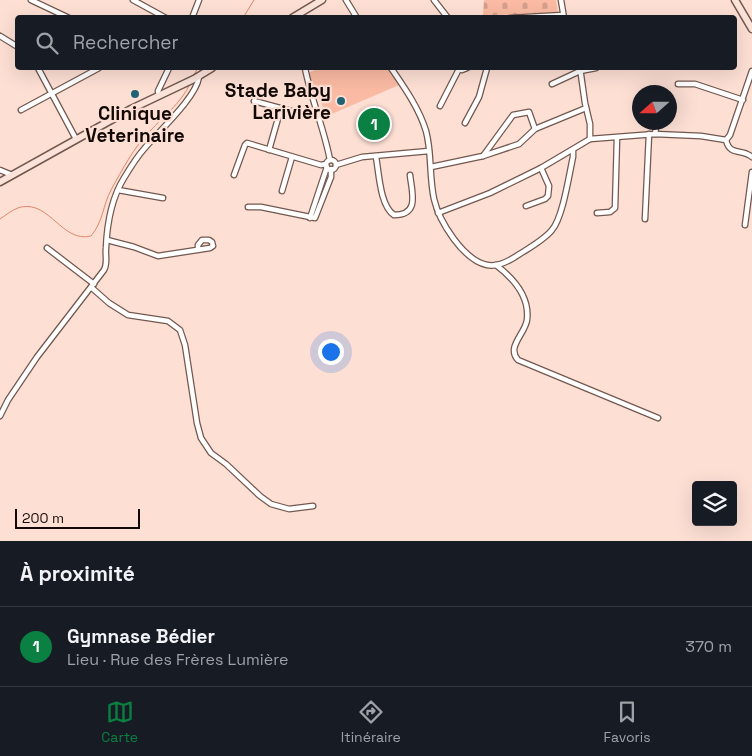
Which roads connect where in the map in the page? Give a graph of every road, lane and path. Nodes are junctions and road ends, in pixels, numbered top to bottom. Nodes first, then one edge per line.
1 (30, 0) edge
2 (134, 0) edge
3 (198, 0) edge
4 (322, 0) edge
5 (346, 0) edge
6 (434, 0) edge
7 (561, 0) edge
8 (738, 1) edge
9 (62, 15) edge
10 (157, 15) edge
11 (193, 15) edge
12 (297, 15) edge
13 (355, 15) edge
14 (446, 15) edge
15 (564, 15) edge
16 (752, 29) edge
17 (0, 36) edge
18 (15, 45) edge
19 (39, 70) edge
20 (95, 70) edge
21 (167, 70) edge
22 (209, 70) edge
23 (305, 70) edge
24 (392, 70) edge
25 (457, 70) edge
26 (486, 70) edge
27 (578, 70) edge
28 (580, 70) edge
29 (752, 71) edge
30 (196, 78) junction
31 (552, 84) dead end
32 (678, 84) dead end
33 (52, 93) junction
34 (162, 94) junction
35 (254, 100) dead end
36 (743, 100) junction
37 (440, 106) dead end
38 (281, 108) junction
39 (586, 108) junction
40 (21, 110) dead end
41 (302, 114) dead end
42 (465, 124) dead end
43 (535, 129) junction
44 (654, 130) edge
45 (652, 134) junction
46 (617, 138) junction
47 (76, 139) junction
48 (590, 139) junction
49 (726, 140) junction
50 (268, 150) junction
51 (573, 150) junction
52 (429, 151) junction
53 (483, 156) junction
54 (292, 157) junction
55 (376, 157) junction
56 (752, 157) edge
57 (330, 160) junction
58 (336, 165) junction
59 (328, 167) junction
60 (431, 167) junction
61 (541, 168) junction
62 (0, 170) edge
63 (752, 172) edge
64 (12, 175) junction
65 (234, 175) dead end
66 (410, 175) dead end
67 (0, 182) edge
68 (118, 190) junction
69 (282, 191) dead end
70 (163, 198) dead end
71 (750, 203) edge
72 (526, 206) dead end
73 (248, 207) dead end
74 (438, 213) junction
75 (597, 213) dead end
76 (746, 218) junction
77 (645, 219) dead end
78 (752, 220) edge
79 (745, 225) dead end
80 (107, 240) junction
81 (48, 248) dead end
82 (198, 249) dead end
83 (496, 265) junction
84 (93, 286) junction
85 (0, 416) edge
86 (658, 418) dead end
87 (313, 506) dead end

1 - 9 street
2 - 10 street
3 - 11 street
4 - 12 street
5 - 13 street
6 - 14 street
7 - 15 street
8 - 16 street
17 - 18 street
19 - 33 street
20 - 33 street
21 - 34 street
22 - 30 street
23 - 57 street
24 - 52 street
25 - 37 street
26 - 42 street
27 - 31 street
28 - 39 street
29 - 36 street
30 - 34 street
30 - 68 street
32 - 36 street
33 - 40 street
33 - 47 street
34 - 47 street
35 - 38 street
36 - 49 street
38 - 41 street
38 - 50 street
39 - 43 street
39 - 48 street
43 - 53 street
43 - 53 street
44 - 45 street
45 - 46 street
45 - 49 street
45 - 77 street
46 - 48 street
46 - 75 street
47 - 64 street
48 - 51 street
49 - 56 street
50 - 54 street
50 - 65 street
51 - 61 street
51 - 83 street
52 - 55 street
52 - 60 street
53 - 60 street
54 - 59 street
54 - 69 street
55 - 58 street
55 - 66 street
57 - 58 street
57 - 59 street
58 - 59 street
59 - 73 street
60 - 74 street
61 - 72 street
61 - 74 street
62 - 64 street
63 - 71 street
64 - 67 street
68 - 70 street
68 - 80 street
71 - 76 street
74 - 83 street
76 - 78 street
76 - 79 street
80 - 82 street
80 - 84 street
81 - 84 street
83 - 86 street
84 - 85 street
84 - 87 street

